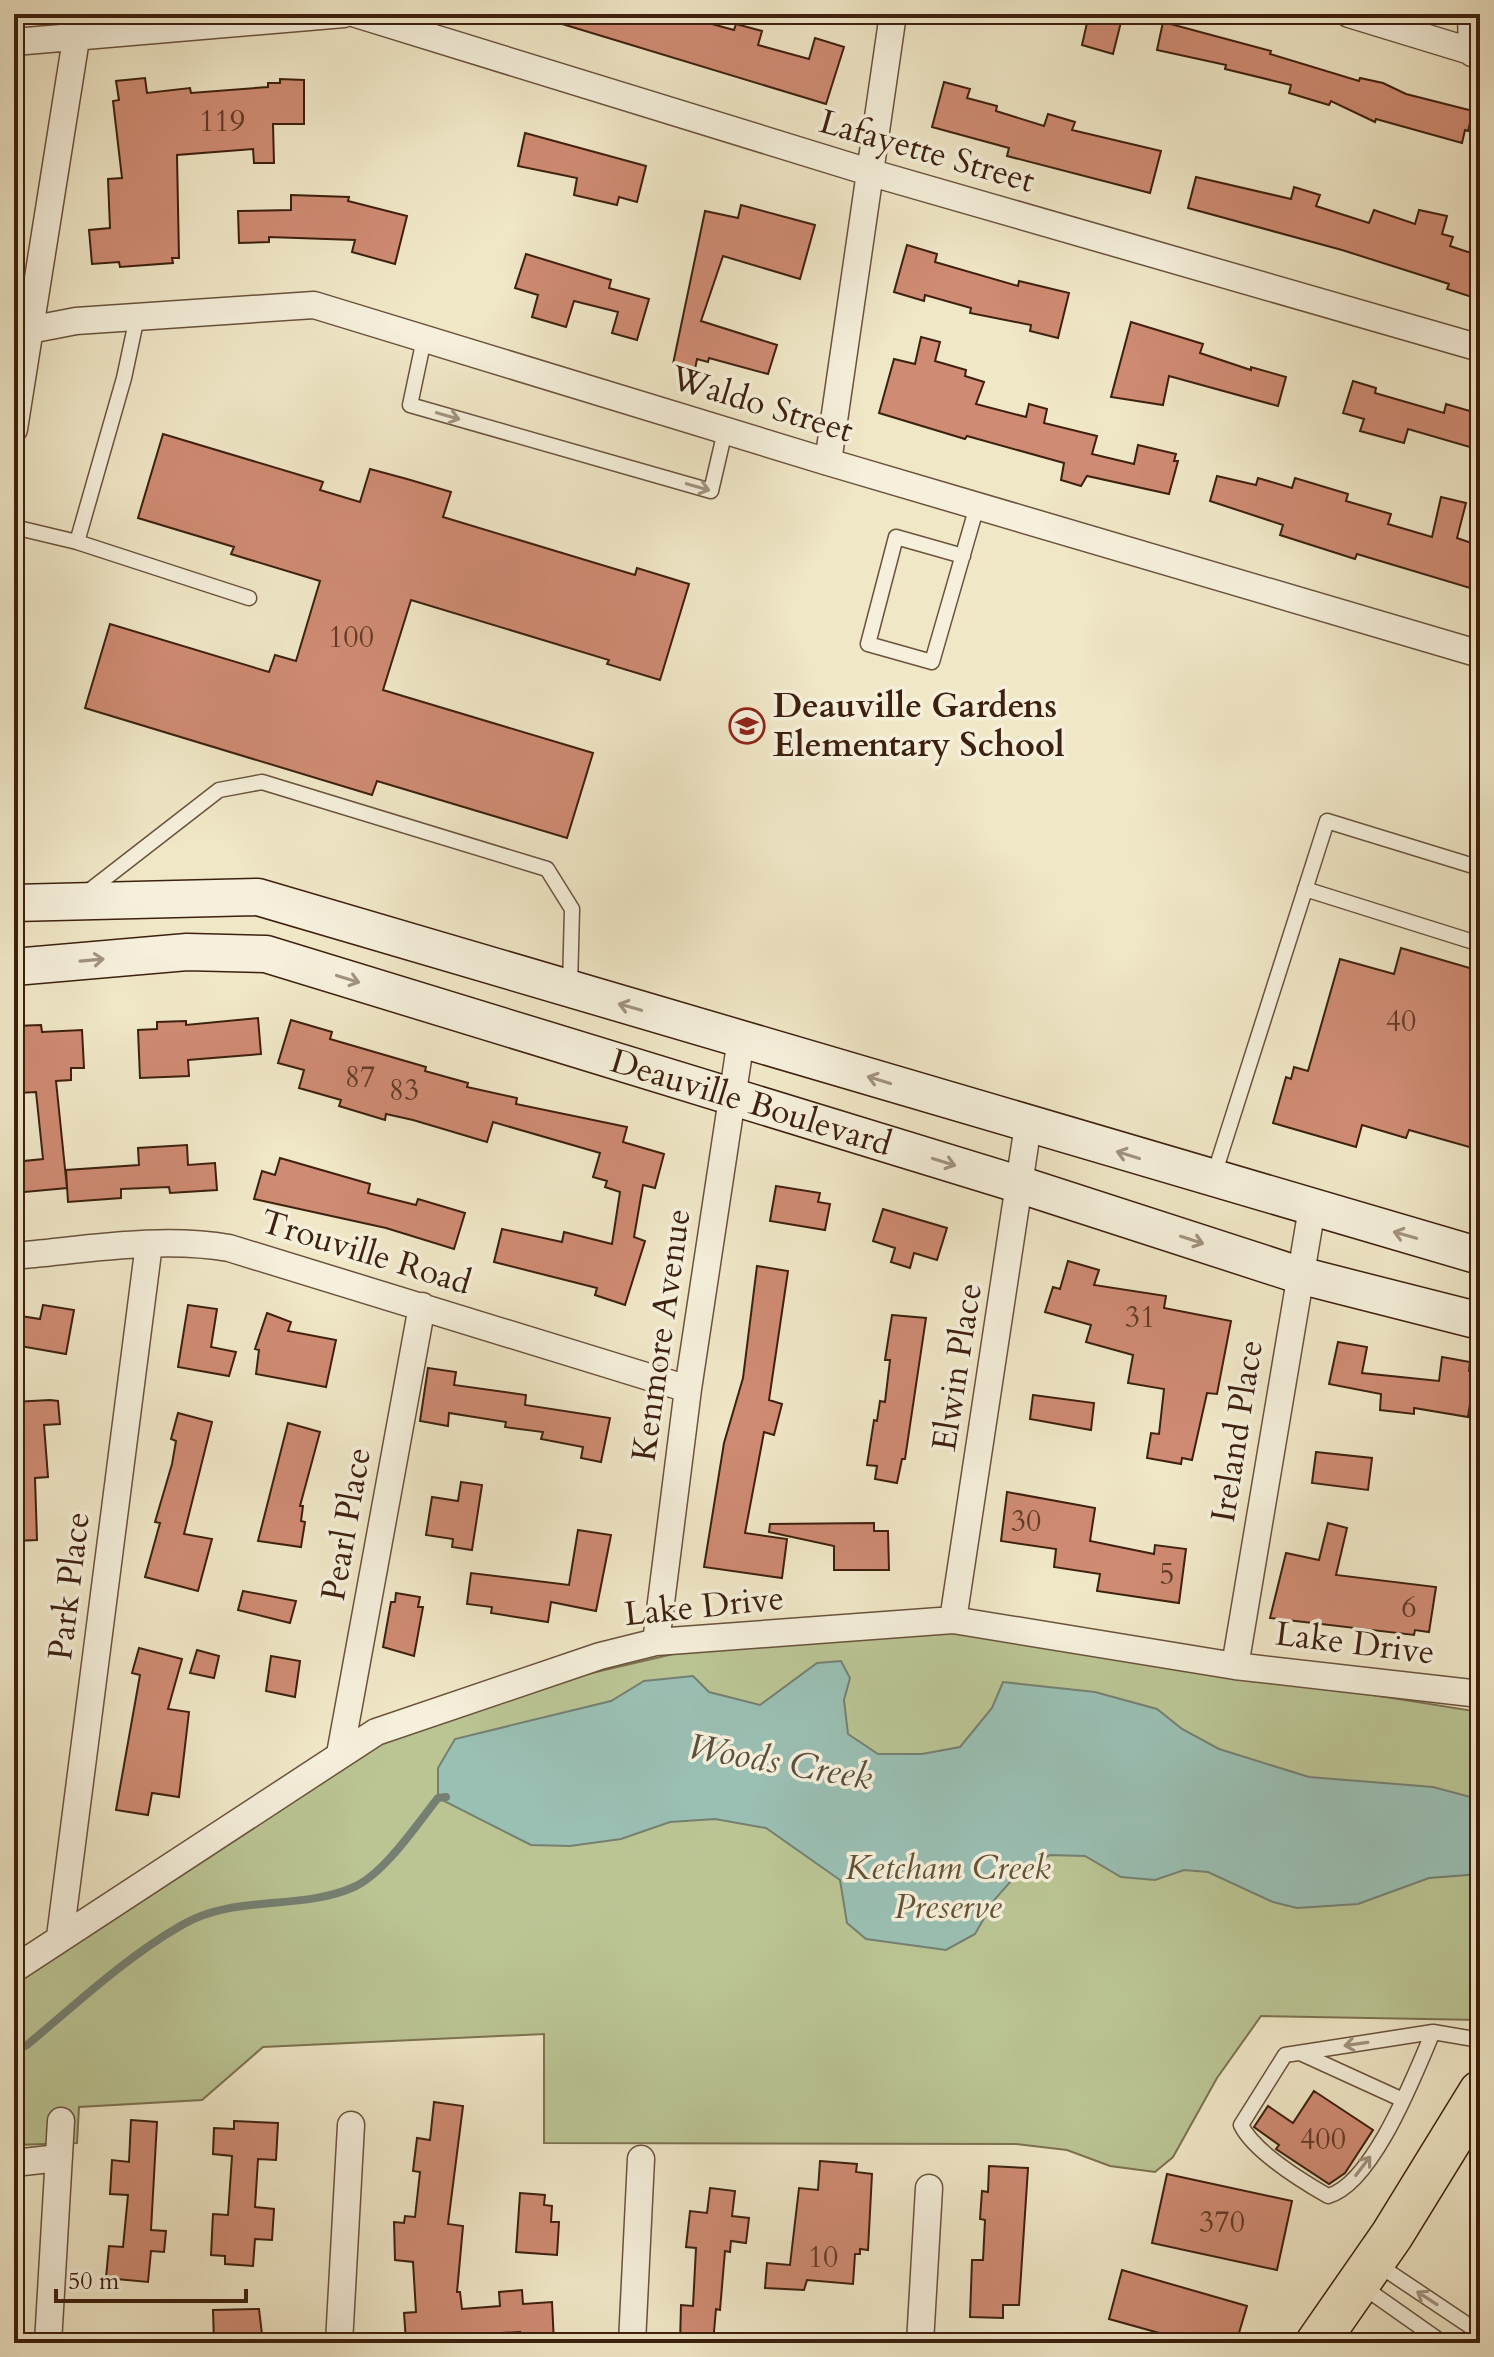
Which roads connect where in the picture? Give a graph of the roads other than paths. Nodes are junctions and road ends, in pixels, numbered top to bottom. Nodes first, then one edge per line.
1 (344, 14) edge
2 (356, 14) edge
3 (893, 14) edge
4 (1349, 14) edge
5 (1471, 14) edge
6 (78, 26) edge
7 (14, 42) edge
8 (1476, 53) edge
9 (872, 173) junction
10 (137, 317) junction
11 (21, 333) edge
12 (424, 339) junction
13 (1480, 348) edge
14 (14, 429) edge
15 (725, 431) junction
16 (828, 462) junction
17 (977, 506) junction
18 (14, 527) edge
19 (77, 542) junction
20 (963, 556) junction
21 (249, 598) dead end
22 (1480, 654) edge
23 (1480, 868) edge
24 (1305, 889) junction
25 (76, 901) junction
26 (14, 903) edge
27 (1480, 944) edge
28 (14, 967) edge
29 (570, 990) junction
30 (741, 1039) junction
31 (732, 1098) junction
32 (1028, 1125) junction
33 (1212, 1180) junction
34 (1021, 1185) junction
35 (1312, 1208) junction
36 (149, 1244) junction
37 (14, 1256) edge
38 (1480, 1256) edge
39 (1299, 1275) junction
40 (422, 1306) junction
41 (1480, 1321) edge
42 (688, 1389) junction
43 (953, 1620) junction
44 (656, 1642) junction
45 (1235, 1666) junction
46 (1480, 1694) edge
47 (340, 1754) junction
48 (60, 1937) junction
49 (14, 1969) edge
50 (1433, 2032) junction
51 (1480, 2040) edge
52 (1299, 2052) junction
53 (1480, 2092) edge
54 (1403, 2100) junction
55 (61, 2121) dead end
56 (351, 2125) dead end
57 (59, 2158) junction
58 (641, 2159) dead end
59 (14, 2163) edge
60 (929, 2188) dead end
61 (1366, 2273) junction
62 (1480, 2333) edge
63 (48, 2343) edge
64 (339, 2343) edge
65 (632, 2343) edge
66 (920, 2343) edge
67 (1317, 2343) edge
68 (1443, 2343) edge

1 - 6 street
2 - 9 street, Lafayette Street
3 - 9 street
4 - 8 street
5 - 8 street
6 - 7 street
6 - 11 street
9 - 13 street, Lafayette Street
9 - 16 street
10 - 11 street, Waldo Street
10 - 12 street, Waldo Street
10 - 19 lane
11 - 14 street
12 - 15 street, Waldo Street
12 -> 15 lane
15 - 16 street, Waldo Street
16 - 17 street, Waldo Street
17 - 20 lane
17 - 22 street, Waldo Street
18 - 19 lane
19 - 21 lane
20 - 20 lane
23 - 24 lane
24 - 27 lane
24 - 33 lane
25 - 26 street, Deauville Boulevard
25 - 29 street, Deauville Boulevard
25 - 29 lane
28 -> 31 street, Deauville Boulevard
30 -> 29 street, Deauville Boulevard
30 - 31 street, Kenmore Avenue
32 -> 30 street, Deauville Boulevard
31 -> 34 street, Deauville Boulevard
31 - 42 street, Kenmore Avenue
33 -> 32 street, Deauville Boulevard
32 - 34 street, Elwin Place
33 - 35 street, Deauville Boulevard
34 -> 39 street, Deauville Boulevard
34 - 43 street, Elwin Place
38 -> 35 street, Deauville Boulevard
35 - 39 street, Ireland Place
36 - 37 street, Trouville Road
36 - 40 street, Trouville Road
36 - 48 street, Park Place
39 - 41 street, Deauville Boulevard
39 - 45 street, Ireland Place
40 - 42 street, Trouville Road
40 - 47 street, Pearl Place
42 - 44 street, Kenmore Avenue
43 - 44 street, Lake Drive
43 - 45 street, Lake Drive
44 - 47 street, Lake Drive
45 - 46 street, Lake Drive
47 - 48 street, Lake Drive
48 - 49 street, Lake Drive
50 - 51 lane
50 -> 52 lane
50 - 54 lane
52 - 54 lane
52 -> 54 lane
53 - 61 main road
55 - 57 street
56 - 64 street
57 - 59 street
57 - 63 street
58 - 65 street
60 - 66 street
62 -> 61 lane
61 - 67 main road
61 - 68 lane

